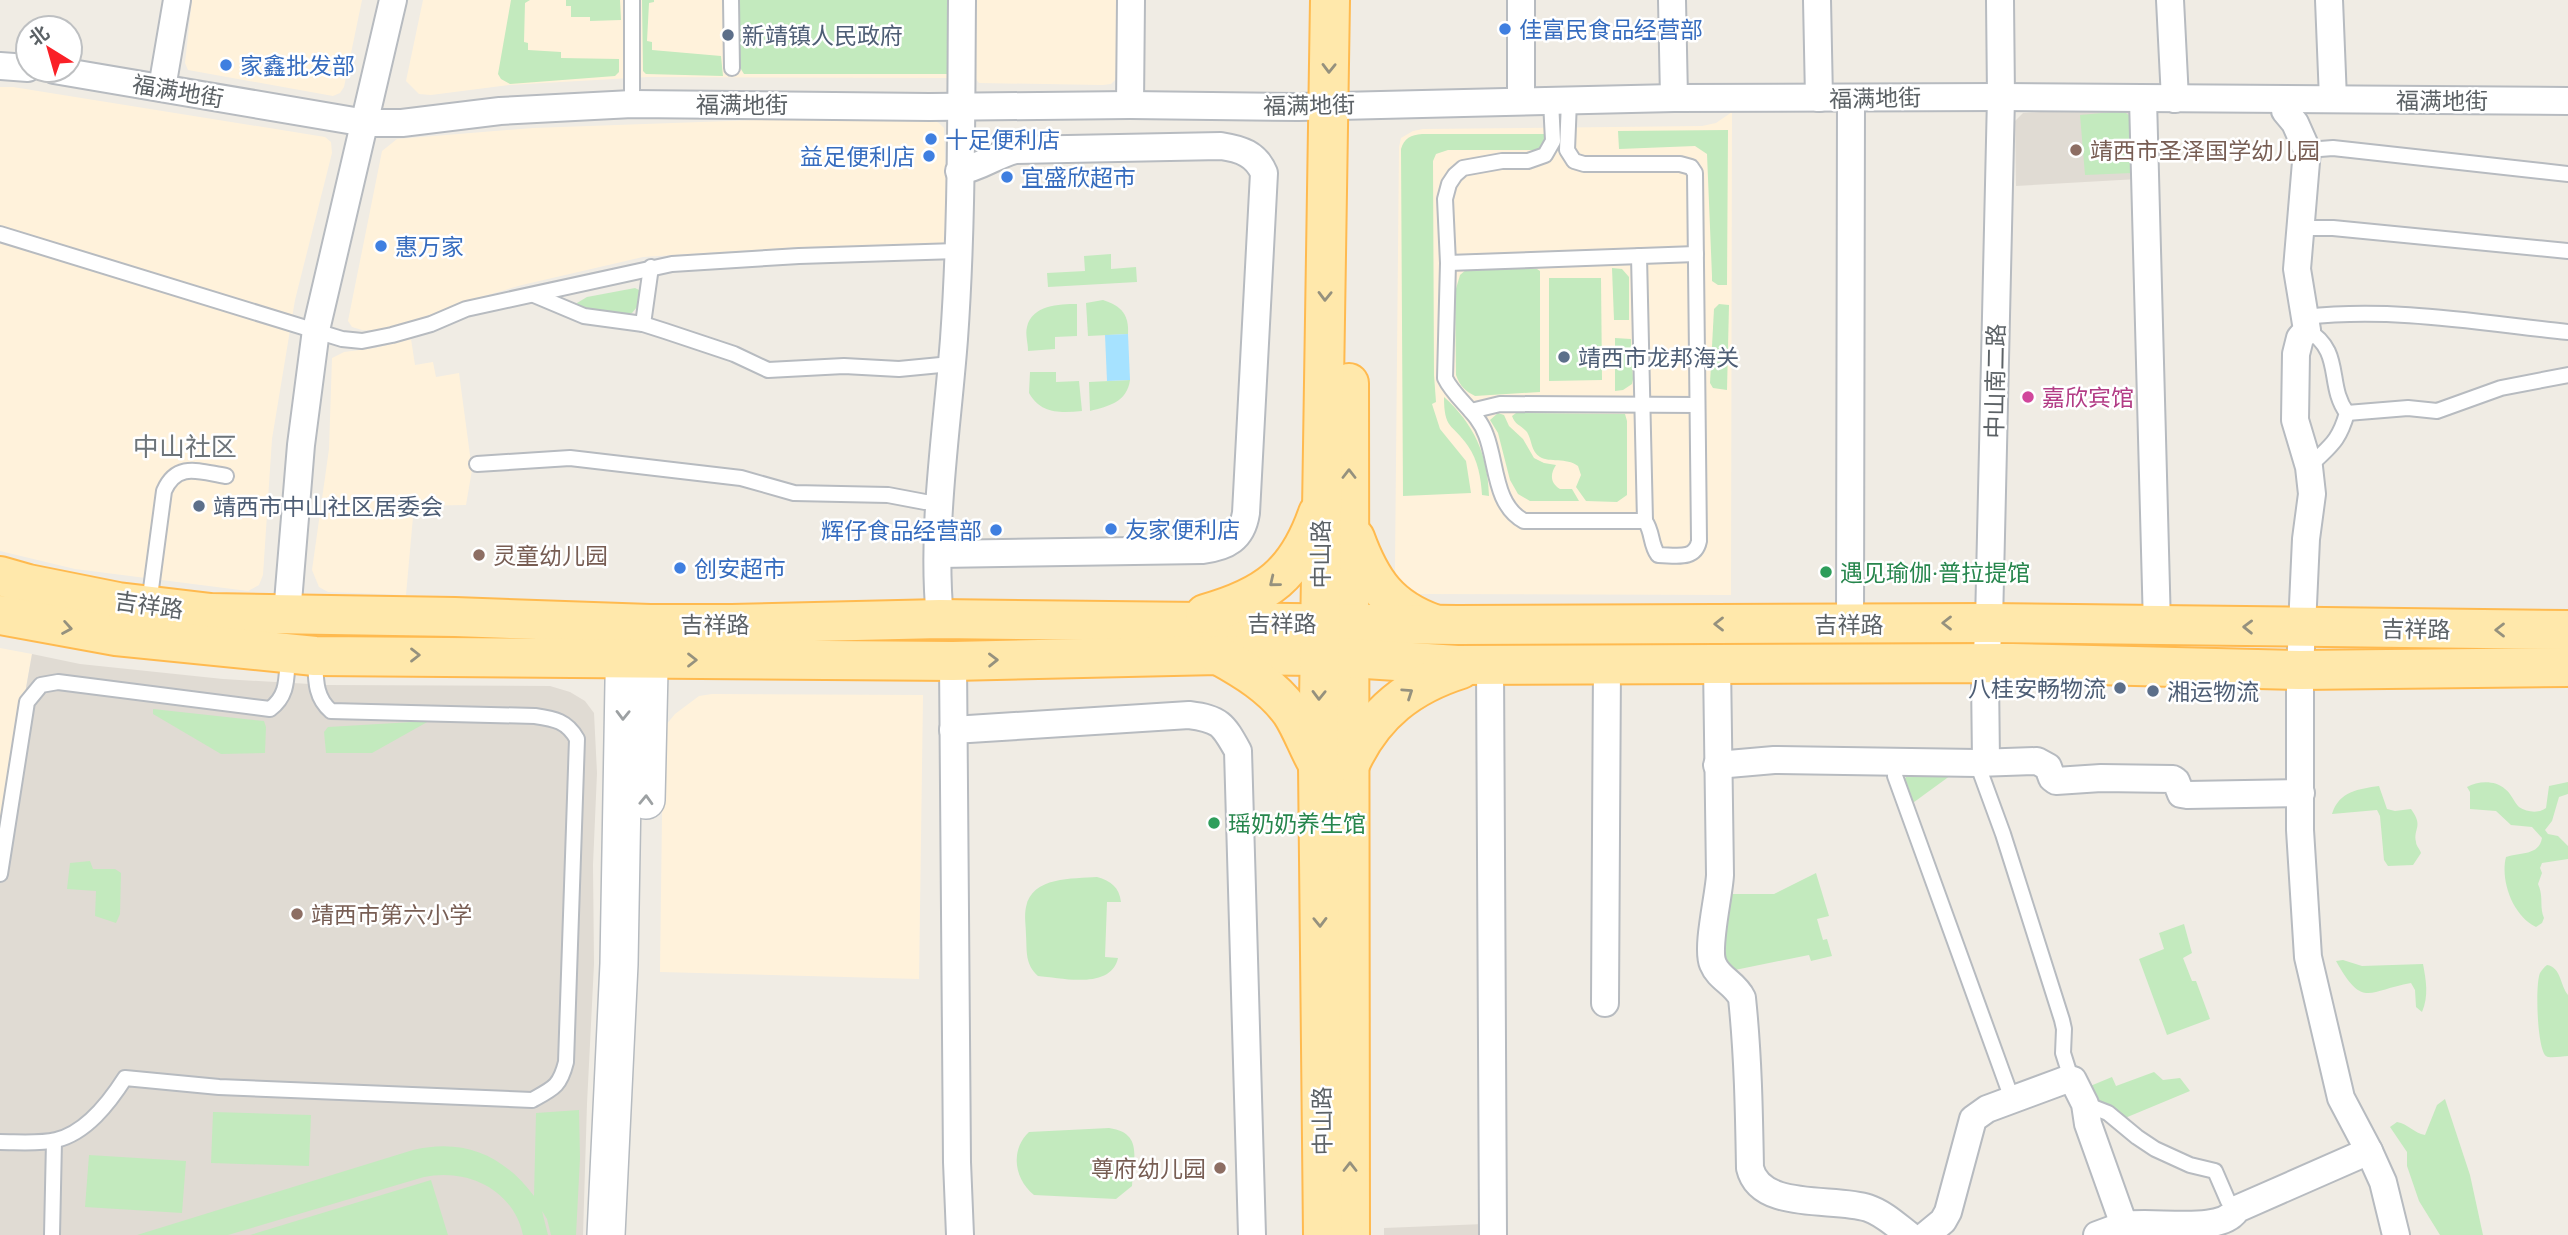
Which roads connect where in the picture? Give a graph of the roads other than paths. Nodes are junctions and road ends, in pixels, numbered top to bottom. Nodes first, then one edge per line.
1 (177, 0) edge
2 (393, 0) edge
3 (632, 0) edge
4 (731, 0) edge
5 (962, 0) edge
6 (1131, 0) edge
7 (1330, 0) edge
8 (1355, 0) edge
9 (1521, 0) edge
10 (1672, 0) edge
11 (1817, 0) edge
12 (2000, 0) edge
13 (2171, 0) edge
14 (2329, 0) edge
15 (732, 68) dead end
16 (84, 75) edge
17 (162, 88) junction
18 (2001, 97) junction
19 (1674, 98) junction
20 (1819, 98) junction
21 (1851, 98) junction
22 (2143, 99) junction
23 (2175, 99) junction
24 (2285, 99) junction
25 (2333, 99) junction
26 (1521, 101) junction
27 (1560, 101) junction
28 (2568, 101) edge
29 (632, 104) junction
30 (1130, 105) junction
31 (1341, 105) junction
32 (961, 107) junction
33 (366, 123) junction
34 (2307, 150) junction
35 (959, 171) junction
36 (2568, 174) edge
37 (2299, 228) junction
38 (0, 234) edge
39 (957, 251) junction
40 (2568, 251) edge
41 (1696, 254) junction
42 (1639, 256) junction
43 (1448, 263) junction
44 (651, 267) junction
45 (534, 295) junction
46 (2307, 323) junction
47 (643, 324) junction
48 (316, 330) junction
49 (2568, 332) edge
50 (951, 364) junction
51 (2568, 375) edge
52 (1643, 405) junction
53 (1697, 405) junction
54 (1471, 411) junction
55 (2347, 413) junction
56 (477, 464) dead end
57 (2308, 467) junction
58 (226, 476) dead end
59 (940, 502) junction
60 (1335, 512) junction
61 (1645, 521) junction
62 (939, 554) junction
63 (0, 576) edge
64 (149, 604) junction
65 (279, 614) junction
66 (0, 615) edge
67 (352, 615) junction
68 (940, 619) junction
69 (1169, 623) junction
70 (1989, 623) junction
71 (1850, 624) junction
72 (1436, 625) junction
73 (2157, 626) junction
74 (2300, 628) junction
75 (2568, 630) edge
76 (1335, 640) junction
77 (637, 641) junction
78 (291, 654) junction
79 (1218, 655) junction
80 (356, 656) junction
81 (953, 661) junction
82 (1987, 663) junction
83 (1483, 664) junction
84 (1607, 664) junction
85 (1717, 664) junction
86 (2568, 667) edge
87 (2300, 670) junction
88 (953, 730) junction
89 (1896, 763) junction
90 (1982, 763) junction
91 (1334, 764) junction
92 (1717, 765) junction
93 (2301, 793) junction
94 (0, 874) edge
95 (1605, 1003) dead end
96 (2068, 1079) junction
97 (2012, 1100) junction
98 (2084, 1104) junction
99 (54, 1141) junction
100 (0, 1142) edge
101 (2370, 1151) junction
102 (2237, 1209) junction
103 (2124, 1226) junction
104 (51, 1235) edge
105 (606, 1235) edge
106 (630, 1235) edge
107 (960, 1235) edge
108 (1252, 1235) edge
109 (1323, 1235) edge
110 (1350, 1235) edge
111 (1493, 1235) edge
112 (1909, 1235) edge
113 (1926, 1235) edge
114 (2097, 1235) edge
115 (2396, 1235) edge

1 - 17 street
2 - 33 street
3 - 29 lane
4 - 15 lane
5 - 32 street
6 - 30 street
7 -> 31 main road, 中山路
8 - 31 main road, 中山路
9 - 26 street
10 - 19 street
11 - 20 street
12 - 18 street, 中山南二路
13 - 23 street
14 - 25 street
16 - 17 street, 福满地街
17 - 33 street, 福满地街
18 - 21 street, 福满地街
18 - 22 street, 福满地街
18 - 70 street, 中山南二路
19 - 20 street, 福满地街
19 - 27 street, 福满地街
20 - 21 street, 福满地街
21 - 71 street
22 - 23 street, 福满地街
22 - 73 street
23 - 24 street, 福满地街
24 - 25 street, 福满地街
24 - 34 street
25 - 28 street, 福满地街
26 - 27 street, 福满地街
26 - 31 street, 福满地街
27 - 41 lane
27 - 43 lane
29 - 32 street, 福满地街
29 - 33 street, 福满地街
30 - 31 street, 福满地街
30 - 32 street, 福满地街
31 - 60 main road, 中山路
32 - 35 street
33 - 48 street
34 - 36 lane
34 - 37 street
35 - 39 street
35 - 62 street
37 - 40 lane
37 - 46 street
38 - 48 lane
39 - 44 lane
39 - 50 street
41 - 42 lane
41 - 53 lane
42 - 43 lane
42 - 52 lane
43 - 54 lane
44 - 45 lane
44 - 47 lane
45 - 47 lane
45 - 48 lane
46 - 49 lane
46 - 55 lane
46 - 57 street
47 - 50 lane
48 - 65 street
50 - 59 street
51 - 55 lane
52 - 53 lane
52 - 54 lane
52 - 61 lane
53 - 61 lane
54 - 61 lane
55 - 57 lane
56 - 59 lane
57 - 74 street
58 - 64 lane
59 - 62 street
60 -> 69 main road
60 - 72 main road
60 - 76 main road, 中山路
62 - 68 street
63 - 64 main road, 吉祥路
64 - 65 main road, 吉祥路
65 - 67 main road, 吉祥路
65 - 78 main road
66 -> 78 main road, 吉祥路
67 - 77 main road, 吉祥路
67 - 80 main road
68 - 69 main road, 吉祥路
68 - 77 main road, 吉祥路
69 - 76 main road, 吉祥路
70 -> 71 main road, 吉祥路
70 - 73 main road, 吉祥路
70 - 82 street, 中山南二路
71 -> 72 main road, 吉祥路
72 - 76 main road, 吉祥路
74 -> 73 main road, 吉祥路
75 -> 74 main road, 吉祥路
74 - 87 street
76 - 79 main road, 吉祥路
76 - 83 main road, 吉祥路
76 - 91 main road, 中山路
80 -> 77 main road, 吉祥路
77 -> 81 main road, 吉祥路
77 -> 105 street
106 -> 77 street
78 - 80 main road, 吉祥路
78 - 94 lane
78 - 99 lane
81 -> 79 main road, 吉祥路
79 - 91 main road
81 - 88 street
82 - 85 main road, 吉祥路
82 - 87 main road, 吉祥路
82 - 90 street, 中山南二路
83 - 84 main road, 吉祥路
91 -> 83 main road
83 - 111 street
84 - 85 main road, 吉祥路
84 - 95 street
85 - 92 street
86 - 87 main road, 吉祥路
87 - 93 street
88 - 107 street
88 - 108 street
89 - 90 street
89 - 92 street
89 - 97 lane
90 - 93 street
90 - 96 lane
91 -> 109 main road, 中山路
110 -> 91 main road, 中山路
92 - 112 street
93 - 101 street
96 - 97 street
96 - 98 street
97 - 113 street
98 - 102 lane
98 - 103 street
99 - 100 lane
99 - 104 lane
101 - 102 street
101 - 115 street
102 - 103 street
103 - 114 street

